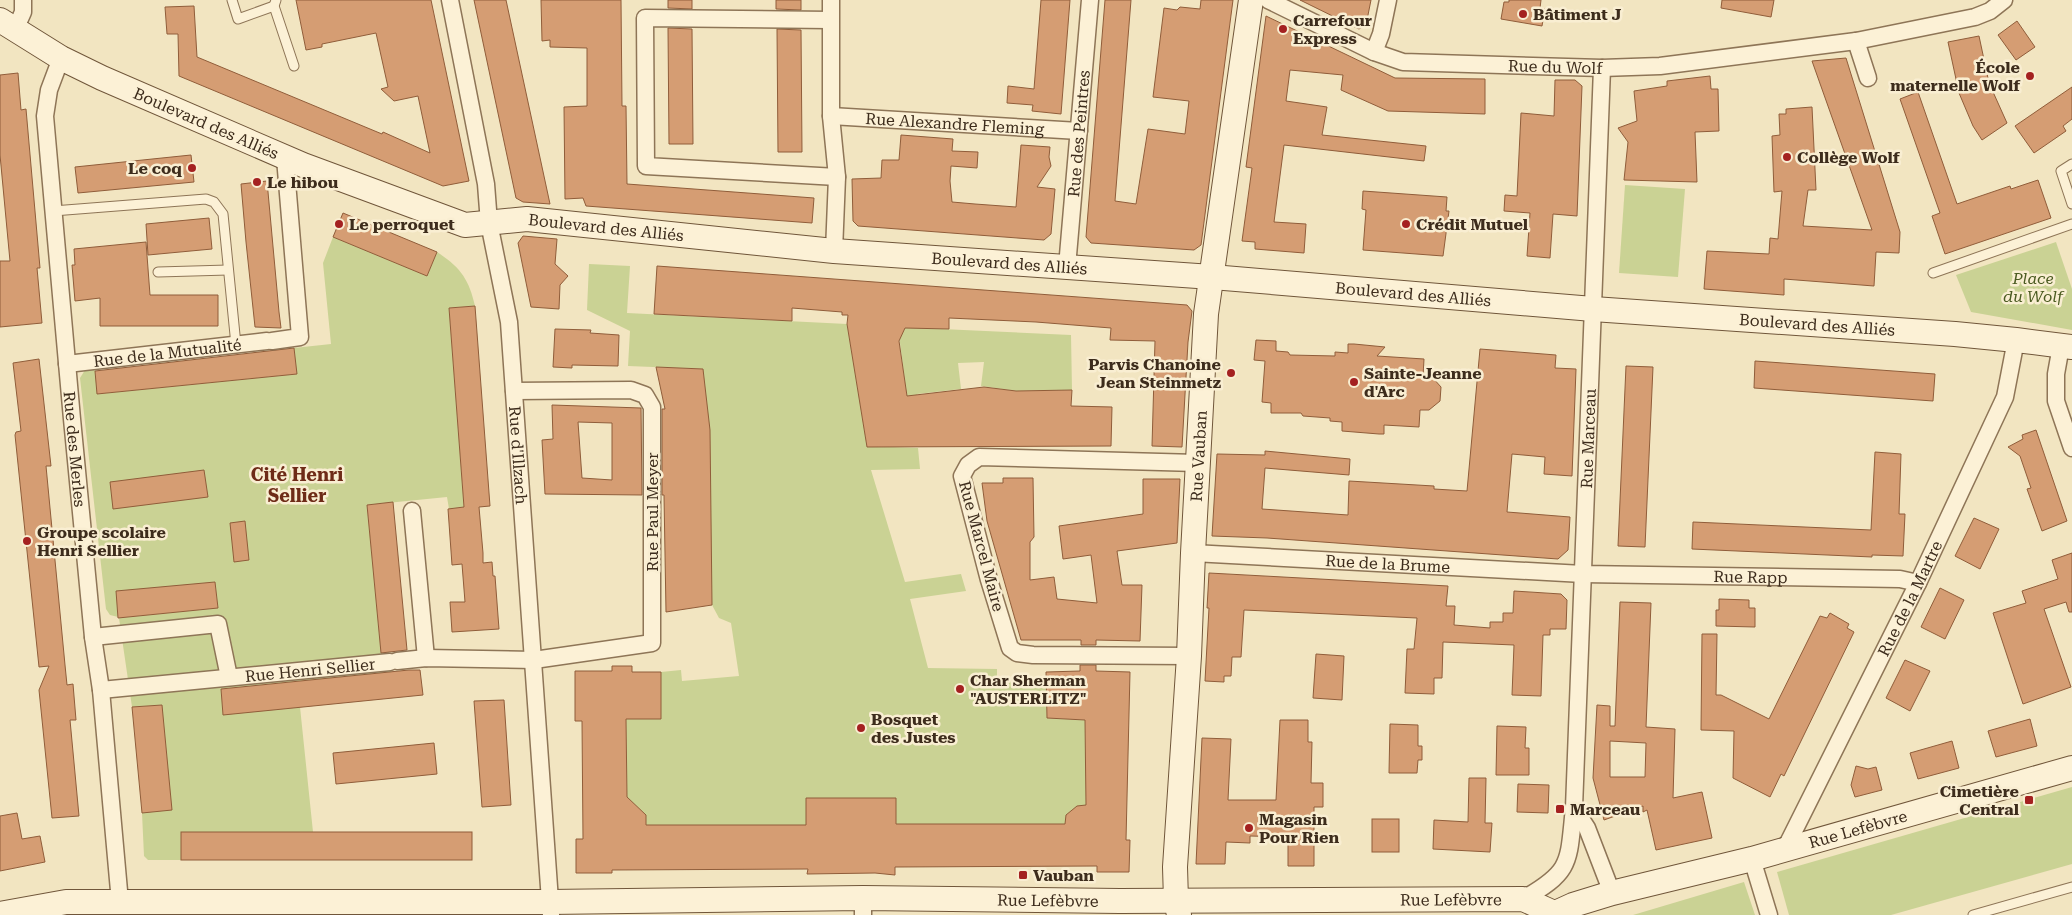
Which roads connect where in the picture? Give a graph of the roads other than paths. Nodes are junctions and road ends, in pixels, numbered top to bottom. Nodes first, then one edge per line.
1 (23, 0) edge
2 (232, 0) edge
3 (450, 0) edge
4 (831, 0) edge
5 (1090, 0) edge
6 (1251, 0) edge
7 (1268, 0) edge
8 (1388, 0) edge
9 (2004, 0) edge
10 (275, 3) edge
11 (830, 20) junction
12 (6, 28) edge
13 (1856, 40) junction
14 (1374, 52) junction
15 (61, 58) junction
16 (294, 66) dead end
17 (1602, 68) junction
18 (1868, 78) dead end
19 (831, 116) junction
20 (1079, 132) junction
21 (285, 158) junction
22 (2072, 164) edge
23 (837, 177) junction
24 (2072, 204) edge
25 (52, 212) junction
26 (489, 223) junction
27 (2072, 224) edge
28 (834, 251) junction
29 (1067, 267) junction
30 (228, 270) junction
31 (158, 272) dead end
32 (1933, 273) dead end
33 (1212, 276) junction
34 (1593, 309) junction
35 (2016, 340) junction
36 (236, 345) junction
37 (2067, 346) edge
38 (67, 364) junction
39 (514, 390) junction
40 (2072, 448) edge
41 (1197, 462) junction
42 (412, 511) dead end
43 (1193, 553) junction
44 (1583, 574) junction
45 (1918, 582) junction
46 (94, 637) junction
47 (1189, 656) junction
48 (426, 658) junction
49 (534, 660) junction
50 (229, 678) junction
51 (101, 690) junction
52 (2072, 768) edge
53 (1574, 808) junction
54 (1785, 849) junction
55 (1752, 859) junction
56 (2072, 887) edge
57 (1612, 892) junction
58 (1523, 900) junction
59 (120, 902) junction
60 (863, 907) edge
61 (550, 908) edge
62 (1177, 908) edge
63 (1453, 908) edge
64 (0, 914) edge
65 (1552, 914) edge
66 (1769, 915) edge
67 (1973, 915) edge

1 - 12 street
2 - 10 lane
3 - 26 street, Rue d'Illzach
4 - 11 street
5 - 20 street, Rue des Peintres
6 - 33 main road, Rue Vauban
7 - 14 street, Rue du Wolf
8 - 14 street
9 - 13 street, Rue du Wolf
10 - 16 lane
11 - 19 street
11 - 23 street
12 - 15 main road, Boulevard des Alliés
13 - 17 street, Rue du Wolf
13 - 18 street
14 - 17 street, Rue du Wolf
15 - 21 main road, Boulevard des Alliés
15 - 25 street, Rue des Merles
17 - 34 street, Rue Marceau
19 - 20 street, Rue Alexandre Fleming
19 - 23 street
20 - 29 street, Rue des Peintres
21 - 26 main road, Boulevard des Alliés
21 - 36 street, Rue de la Mutualité
22 - 24 lane
23 - 28 street
25 - 30 lane
25 - 38 street, Rue des Merles
26 - 28 main road, Boulevard des Alliés
26 - 39 street, Rue d'Illzach
27 - 32 lane
28 - 29 main road, Boulevard des Alliés
29 - 33 main road, Boulevard des Alliés
30 - 31 lane
30 - 36 lane
33 - 34 main road, Boulevard des Alliés
33 - 41 main road, Rue Vauban
34 - 35 main road, Boulevard des Alliés
34 - 44 street, Rue Marceau
35 - 37 main road, Boulevard des Alliés
35 - 45 street, Rue de la Martre
36 - 38 street, Rue de la Mutualité
37 - 40 street
38 - 46 street, Rue des Merles
39 - 49 street, Rue d'Illzach
39 - 49 street, Rue Paul Meyer
41 - 43 main road, Rue Vauban
41 - 47 street, Rue Marcel Maire
42 - 48 street
43 - 44 street, Rue de la Brume
43 - 47 main road, Rue Vauban
44 - 45 street, Rue Rapp
44 - 53 street, Rue Marceau
45 - 54 street, Rue de la Martre
46 - 50 street, Rue Henri Sellier
46 - 51 street, Rue des Merles
47 - 62 main road, Rue Vauban
48 - 49 street, Rue Henri Sellier
48 - 50 street, Rue Henri Sellier
49 - 61 street, Rue d'Illzach
50 - 51 street, Rue Henri Sellier
51 - 59 street, Rue des Merles
52 - 54 main road, Rue Lefèbvre
53 - 57 street
53 - 58 street, Rue Marceau
54 - 55 main road, Rue Lefèbvre
55 - 57 main road, Rue Lefèbvre
55 - 66 street
56 - 67 lane
57 - 65 main road, Rue Lefèbvre
58 - 63 main road, Rue Lefèbvre
58 - 65 main road, Rue Lefèbvre
59 - 61 main road, Rue Lefèbvre
59 - 64 main road, Rue Lefèbvre
60 - 61 main road, Rue Lefèbvre
60 - 62 main road, Rue Lefèbvre
62 - 63 main road, Rue Lefèbvre

